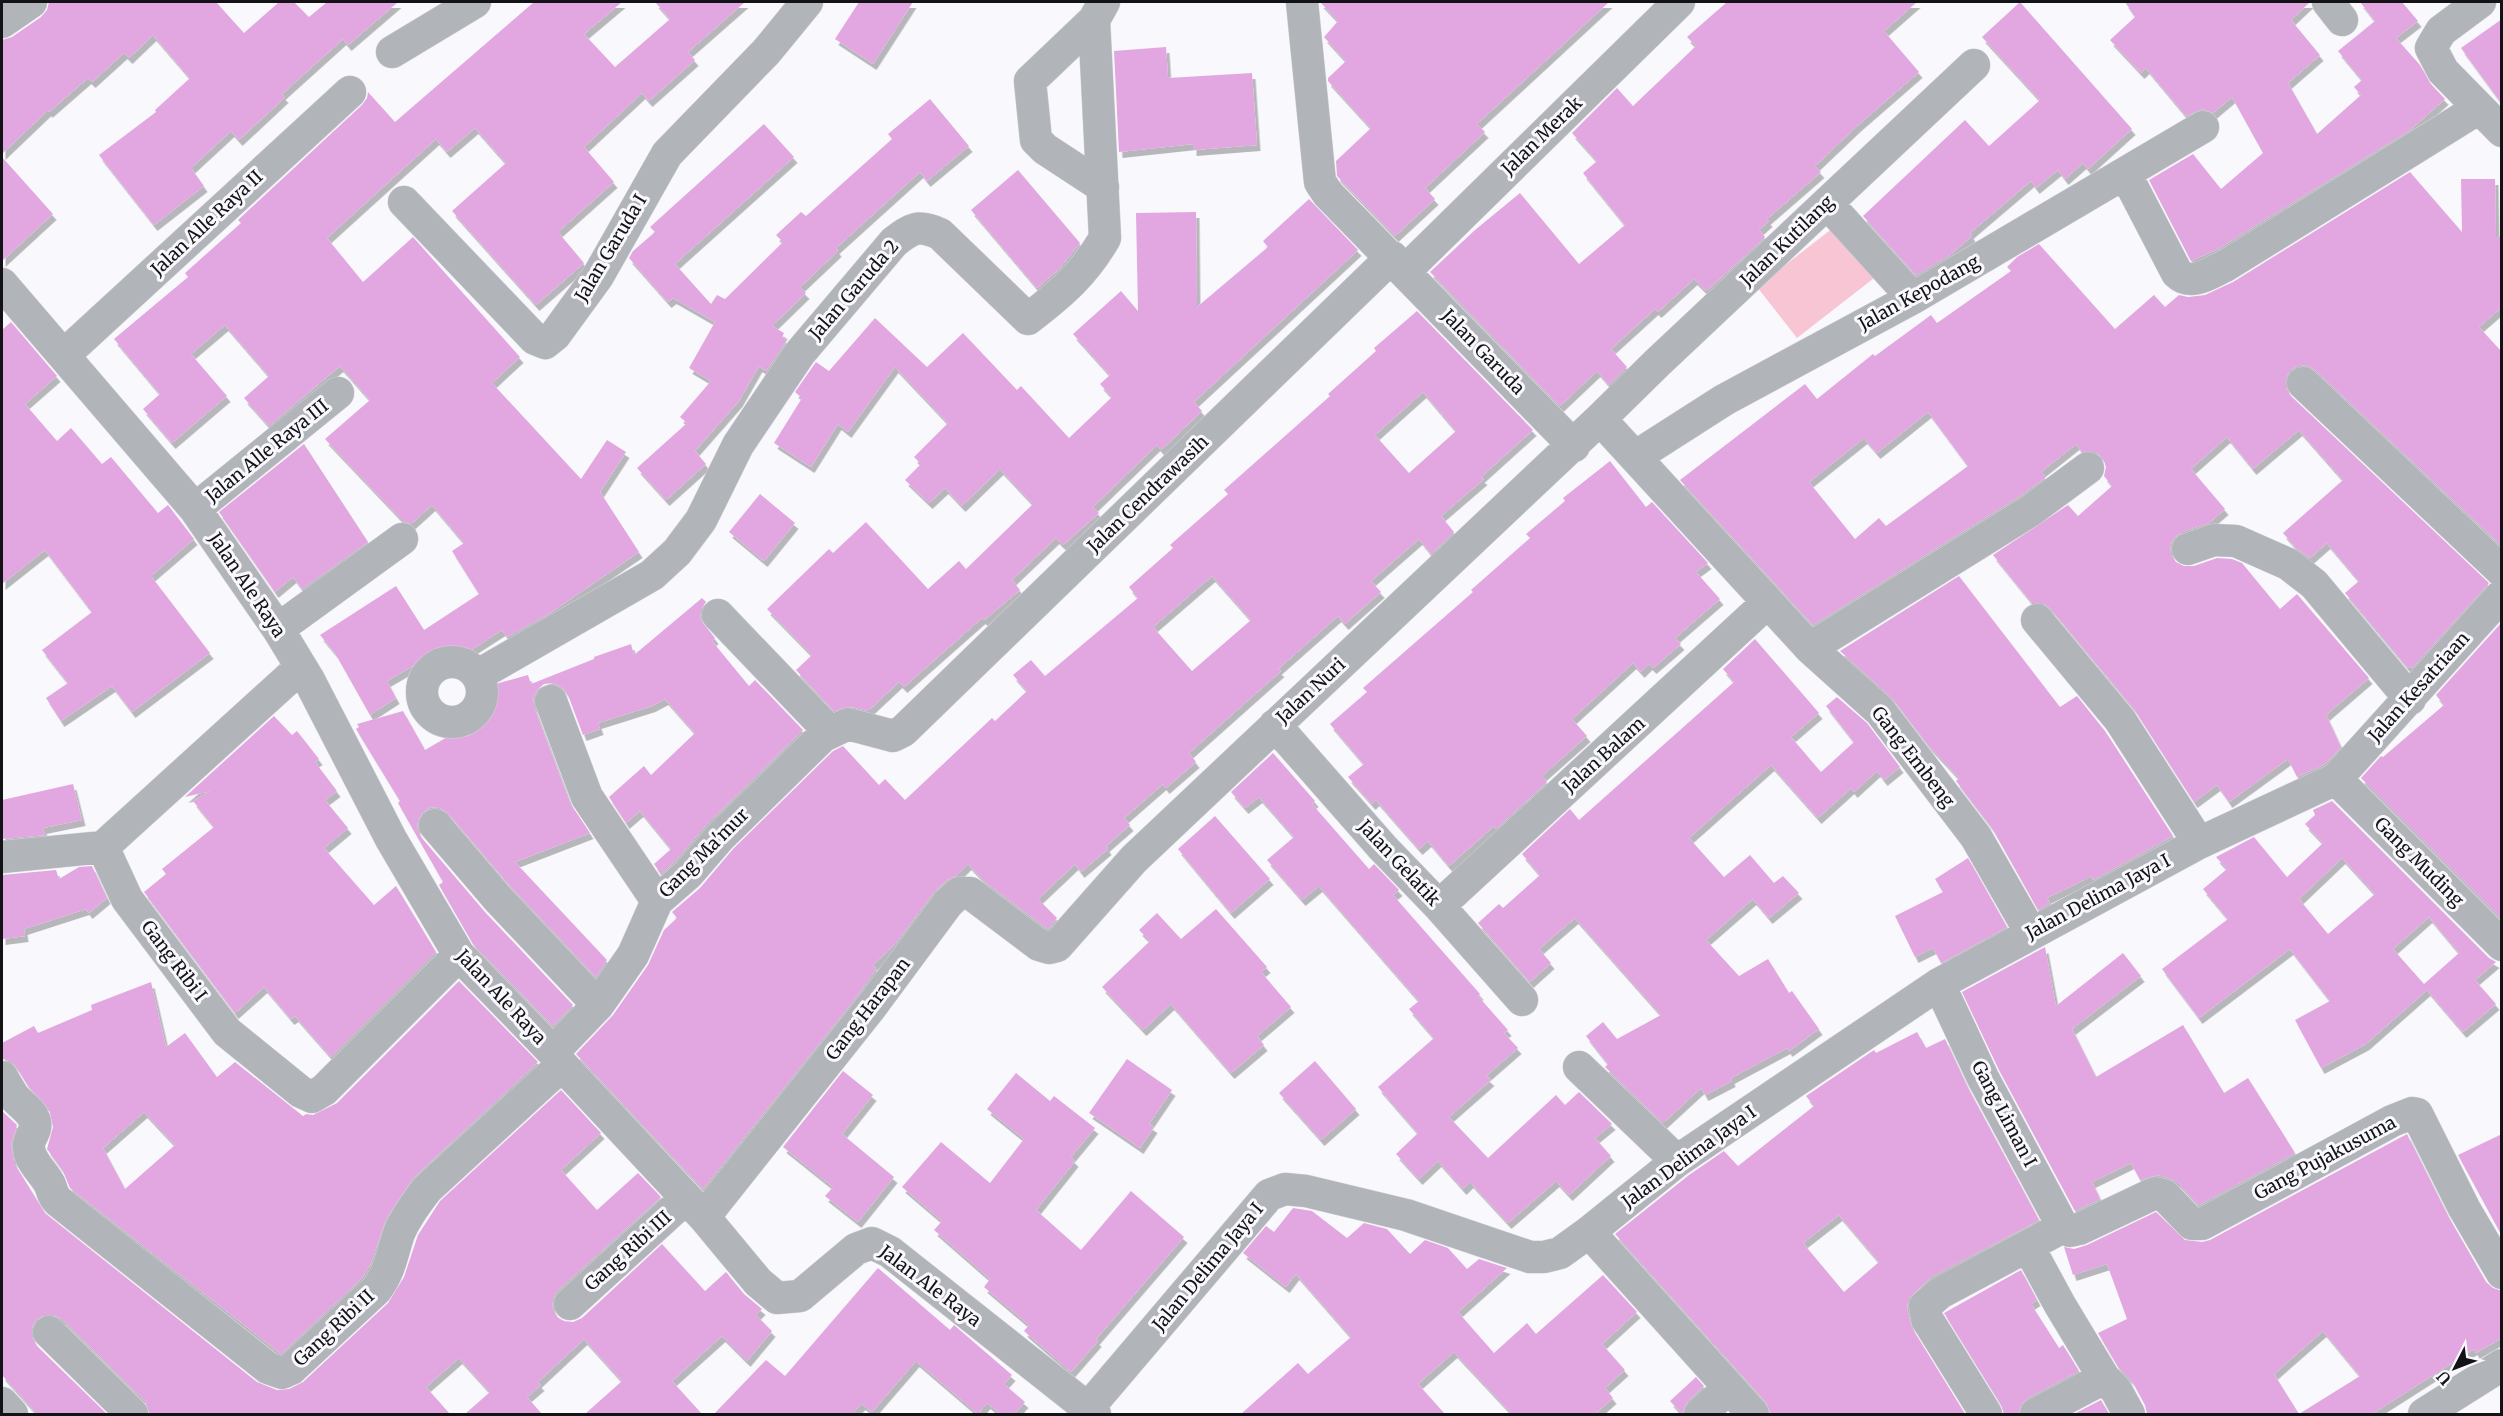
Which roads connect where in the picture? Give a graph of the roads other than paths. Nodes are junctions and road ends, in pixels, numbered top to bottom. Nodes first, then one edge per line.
1 (31, 2) edge
2 (475, 2) edge
3 (807, 2) edge
4 (1302, 2) edge
5 (1679, 2) edge
6 (2480, 2) edge
7 (1099, 11) edge
8 (2, 22) edge
9 (392, 52) dead end
10 (1974, 64) dead end
11 (350, 92) dead end
12 (2479, 108) junction
13 (2203, 127) dead end
14 (2502, 131) edge
15 (2125, 173) junction
16 (1103, 186) junction
17 (404, 202) dead end
18 (1827, 203) junction
19 (1398, 264) junction
20 (1913, 298) junction
21 (7, 302) edge
22 (64, 355) junction
23 (2303, 383) dead end
24 (338, 393) dead end
25 (1600, 419) junction
26 (1574, 446) junction
27 (1635, 458) junction
28 (2088, 468) dead end
29 (195, 509) junction
30 (402, 539) dead end
31 (2188, 549) dead end
32 (2502, 571) edge
33 (2502, 595) edge
34 (1768, 602) junction
35 (718, 615) dead end
36 (2037, 620) dead end
37 (278, 629) junction
38 (1810, 648) junction
39 (300, 668) junction
40 (478, 675) dead end
41 (2410, 699) junction
42 (551, 701) dead end
43 (1275, 725) junction
44 (903, 731) joint
45 (830, 732) junction
46 (2336, 779) junction
47 (435, 825) dead end
48 (2199, 843) junction
49 (103, 847) junction
50 (2, 857) edge
51 (657, 902) junction
52 (1439, 906) junction
53 (2031, 933) junction
54 (2502, 945) edge
55 (1058, 946) joint
56 (459, 955) junction
57 (1939, 984) junction
58 (1522, 1000) dead end
59 (598, 1005) junction
60 (557, 1058) junction
61 (1579, 1067) dead end
62 (2, 1077) edge
63 (1677, 1161) junction
64 (695, 1208) junction
65 (2071, 1228) junction
66 (1589, 1232) junction
67 (2028, 1246) junction
68 (2502, 1273) edge
69 (570, 1304) dead end
70 (49, 1332) dead end
71 (2502, 1365) edge
72 (2104, 1378) junction
73 (1729, 1388) junction
74 (2, 1403) edge
75 (1088, 1413) edge
76 (12, 1414) edge
77 (132, 1414) edge
78 (1700, 1414) edge
79 (1753, 1414) edge
80 (1986, 1414) edge
81 (2036, 1414) edge
82 (2128, 1414) edge
83 (2424, 1414) edge

1 - 8 street
2 - 9 street
3 - 17 street, Jalan Garuda I
4 - 19 street, Jalan Garuda
5 - 19 street, Jalan Merak
6 - 12 street
7 - 16 street, Jalan Garuda 2
7 - 16 street
10 - 18 street, Jalan Kutilang
11 - 22 street, Jalan Alle Raya II
12 - 14 street
12 - 15 street
13 - 15 street, Jalan Kepodang
15 - 20 street, Jalan Kepodang
16 - 40 street, Jalan Garuda 2
18 - 20 street
18 - 25 street, Jalan Kutilang
19 - 26 street, Jalan Garuda
19 - 44 street, Jalan Cendrawasih
20 - 27 street, Jalan Kepodang
21 - 22 street, Jalan Ale Raya
22 - 29 street, Jalan Ale Raya
23 - 32 street
24 - 29 street, Jalan Alle Raya III
25 - 26 street
25 - 27 street
26 - 43 street, Jalan Nuri
27 - 34 street
28 - 38 street
29 - 37 street, Jalan Ale Raya
30 - 37 street
31 - 41 street
33 - 41 street, Jalan Kesatriaan
34 - 38 street, Gang Embeng
34 - 52 street, Jalan Balam
35 - 45 street
36 - 48 street
37 - 39 street, Jalan Ale Raya
38 - 53 street, Gang Embeng
39 - 49 street
39 - 56 street, Jalan Ale Raya
41 - 46 street, Jalan Kesatriaan
42 - 51 street
43 - 52 street, Jalan Gelatik
43 - 55 street, Jalan Nuri
44 - 45 street, Gang Ma'mur
45 - 51 street, Gang Ma'mur
46 - 48 street, Jalan Delima Jaya I
46 - 54 street, Gang Muding
47 - 59 street
48 - 53 street, Jalan Delima Jaya I
49 - 50 street
49 - 56 street, Gang Ribi I
51 - 59 street, Gang Ma'mur
52 - 58 street, Jalan Gelatik
53 - 57 street, Jalan Delima Jaya I
55 - 64 street, Gang Harapan
56 - 60 street, Jalan Ale Raya
57 - 63 street, Jalan Delima Jaya I
57 - 65 street, Gang Liman I
59 - 60 street, Gang Ma'mur
60 - 62 street, Gang Ribi II
60 - 64 street, Jalan Ale Raya
61 - 63 street
63 - 66 street, Jalan Delima Jaya I
64 - 69 street, Gang Ribi III
64 - 75 street, Jalan Ale Raya
65 - 67 street
65 - 68 street, Gang Pujakusuma
66 - 73 street
66 - 75 street, Jalan Delima Jaya I
67 - 72 street
67 - 80 street
70 - 77 street
71 - 83 street
72 - 81 street
72 - 82 street
73 - 78 street
73 - 79 street
74 - 76 street

